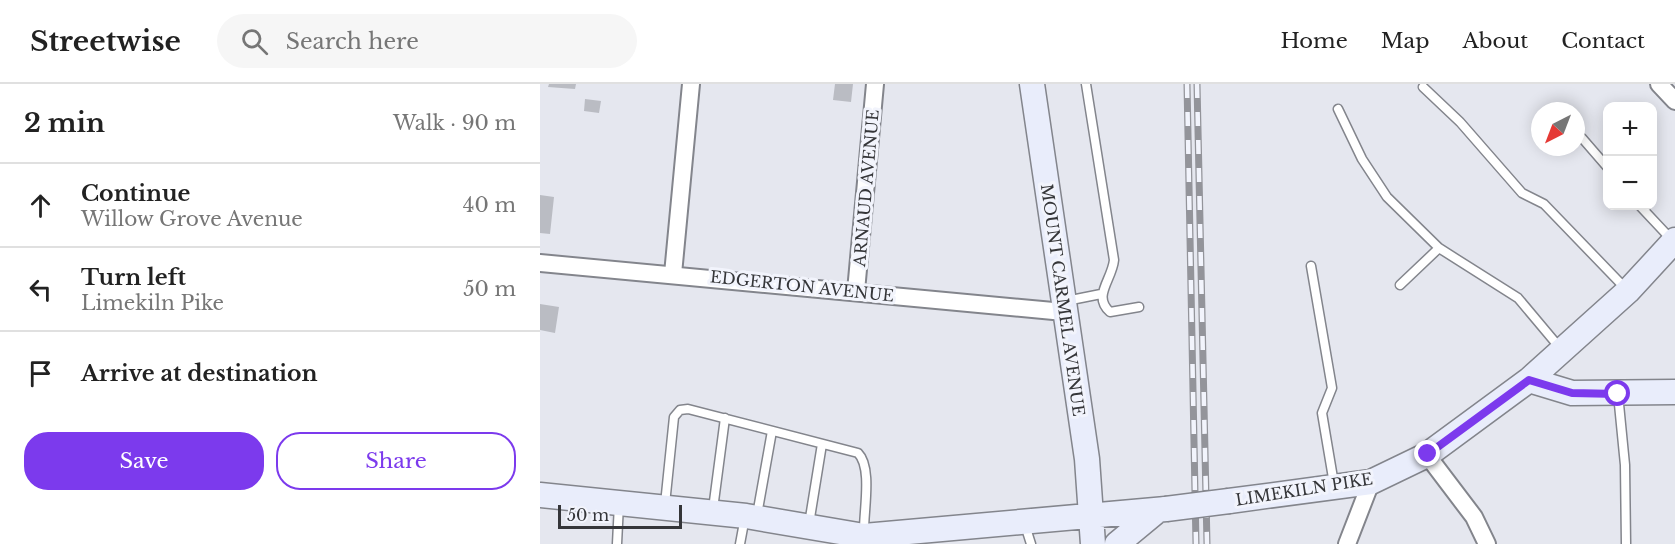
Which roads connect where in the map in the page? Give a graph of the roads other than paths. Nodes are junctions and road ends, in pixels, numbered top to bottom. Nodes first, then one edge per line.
1 (691, 84) edge
2 (875, 84) edge
3 (1032, 84) edge
4 (1086, 84) edge
5 (1659, 84) edge
6 (1424, 87) dead end
7 (1675, 101) edge
8 (1338, 109) dead end
9 (1585, 141) edge
10 (1603, 162) edge
11 (1644, 210) edge
12 (1674, 241) edge
13 (1439, 248) junction
14 (540, 263) edge
15 (1311, 266) dead end
16 (673, 274) junction
17 (1400, 285) dead end
18 (856, 291) junction
19 (1629, 291) junction
20 (1101, 294) junction
21 (1063, 307) junction
22 (1139, 307) dead end
23 (1562, 350) junction
24 (1529, 380) junction
25 (1675, 392) edge
26 (1618, 394) junction
27 (725, 418) junction
28 (772, 431) junction
29 (822, 444) junction
30 (1428, 454) junction
31 (1371, 482) junction
32 (1334, 487) junction
33 (540, 495) edge
34 (619, 503) junction
35 (664, 508) junction
36 (1162, 510) junction
37 (712, 513) junction
38 (751, 517) junction
39 (1092, 517) junction
40 (808, 528) junction
41 (1028, 533) edge
42 (864, 540) edge
43 (617, 544) edge
44 (740, 544) edge
45 (1093, 544) edge
46 (1118, 544) edge
47 (1347, 544) edge
48 (1487, 544) edge
49 (1626, 544) edge

1 - 16 street
2 - 18 street, ARNAUD AVENUE
3 - 21 street, MOUNT CARMEL AVENUE
4 - 20 lane
5 - 7 street
6 - 19 lane
8 - 13 lane
9 - 10 lane
11 - 12 lane
12 - 19 street, LIMEKILN PIKE
13 - 17 lane
13 - 23 lane
14 - 16 street, EDGERTON AVENUE
15 - 32 lane
16 - 18 street, EDGERTON AVENUE
18 - 21 street, EDGERTON AVENUE
19 - 23 street, LIMEKILN PIKE
20 - 21 lane
20 - 22 lane
21 - 39 street, MOUNT CARMEL AVENUE
23 - 24 street, LIMEKILN PIKE
24 - 26 street
24 - 30 street, LIMEKILN PIKE
25 - 26 street
26 - 49 lane
27 - 28 lane
27 - 35 lane
27 - 37 lane
28 - 29 lane
28 - 38 lane
29 - 40 lane
29 - 42 lane
30 - 31 street, LIMEKILN PIKE
30 - 48 street
31 - 32 street, LIMEKILN PIKE
31 - 47 street
32 - 36 street, LIMEKILN PIKE, bridge
33 - 34 street, LIMEKILN PIKE
34 - 35 street, LIMEKILN PIKE
34 - 43 lane
35 - 37 street, LIMEKILN PIKE
36 - 39 street, LIMEKILN PIKE
36 - 46 street
37 - 38 street, LIMEKILN PIKE
38 - 40 street, LIMEKILN PIKE
38 - 44 lane
39 - 41 street, LIMEKILN PIKE
39 - 45 street
40 - 42 street, LIMEKILN PIKE
41 - 42 street, LIMEKILN PIKE

